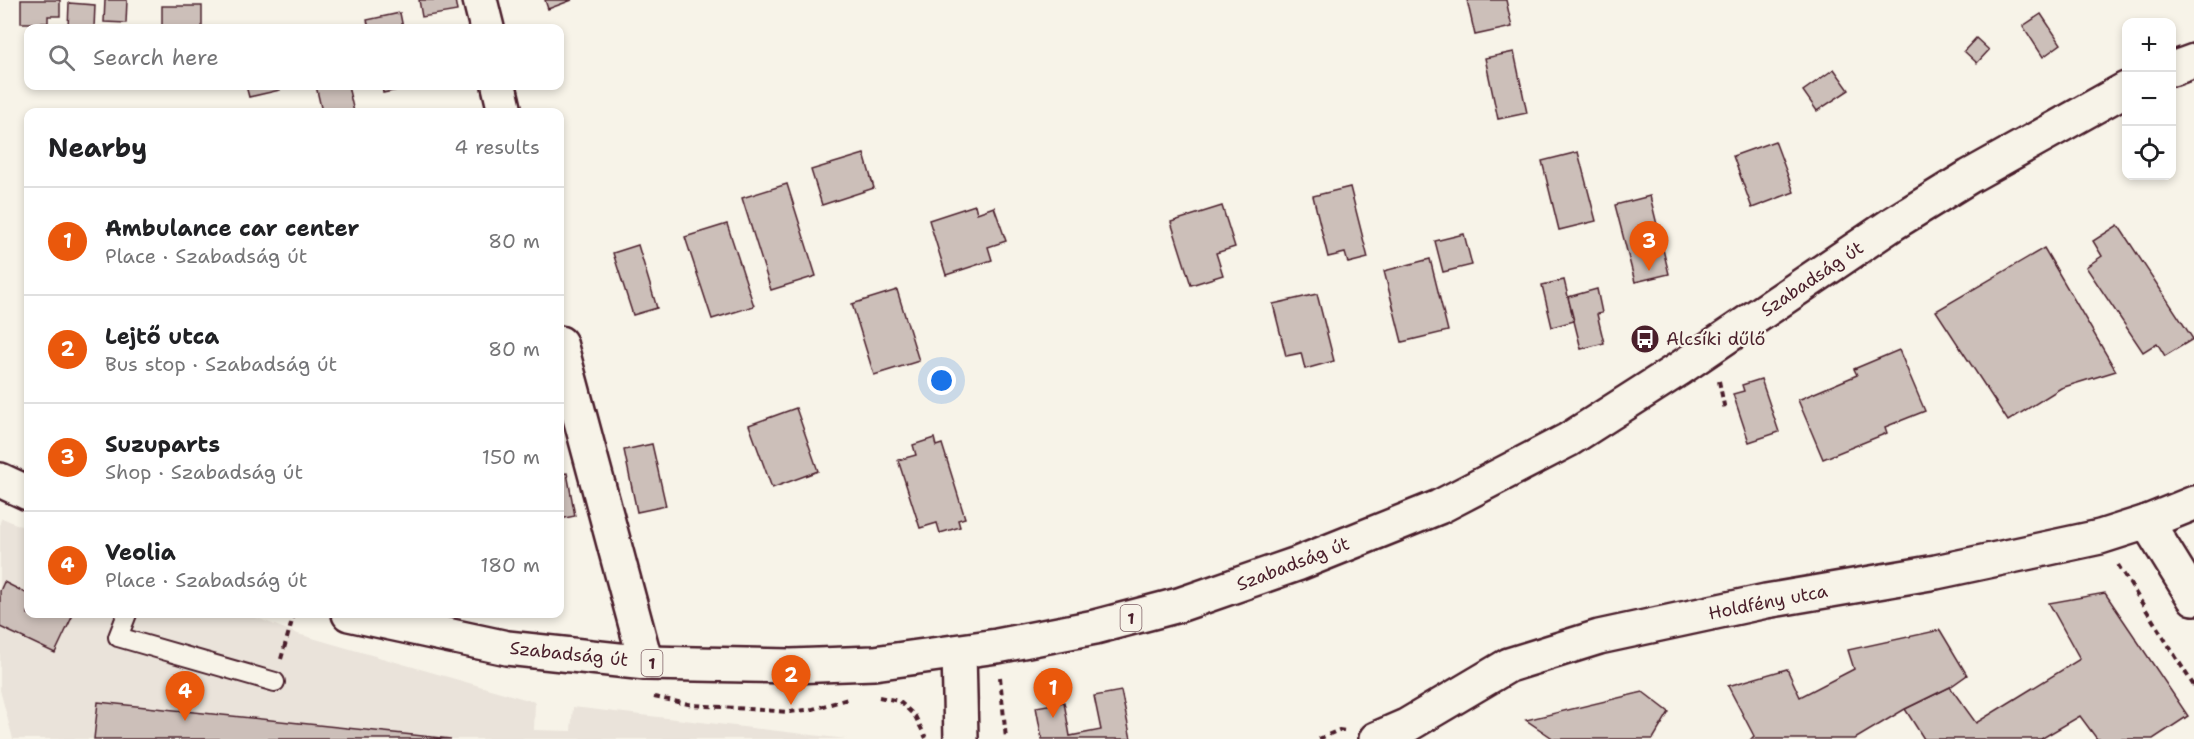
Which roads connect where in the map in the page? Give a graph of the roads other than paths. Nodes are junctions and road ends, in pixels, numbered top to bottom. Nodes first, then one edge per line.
1 (480, 0) edge
2 (486, 24) edge
3 (2194, 60) edge
4 (2176, 67) edge
5 (501, 90) edge
6 (2122, 92) edge
7 (504, 108) edge
8 (564, 358) edge
9 (0, 480) edge
10 (24, 491) edge
11 (2194, 503) edge
12 (2146, 522) junction
13 (2194, 598) edge
14 (125, 618) edge
15 (368, 618) edge
16 (959, 652) junction
17 (646, 663) junction
18 (275, 682) road end
19 (1416, 732) edge
20 (1365, 736) edge
21 (961, 739) edge

1 - 2 main road
3 - 4 main road
5 - 7 main road
6 - 16 main road, Szabadság út / 1
8 - 17 main road
9 - 10 main road
11 - 12 main road, Holdfény utca
12 - 13 main road
12 - 19 main road, Holdfény utca
14 - 18 lane
15 - 17 main road, Szabadság út / 1
16 - 17 main road, Szabadság út / 1
16 - 21 main road
19 - 20 main road, Holdfény utca

